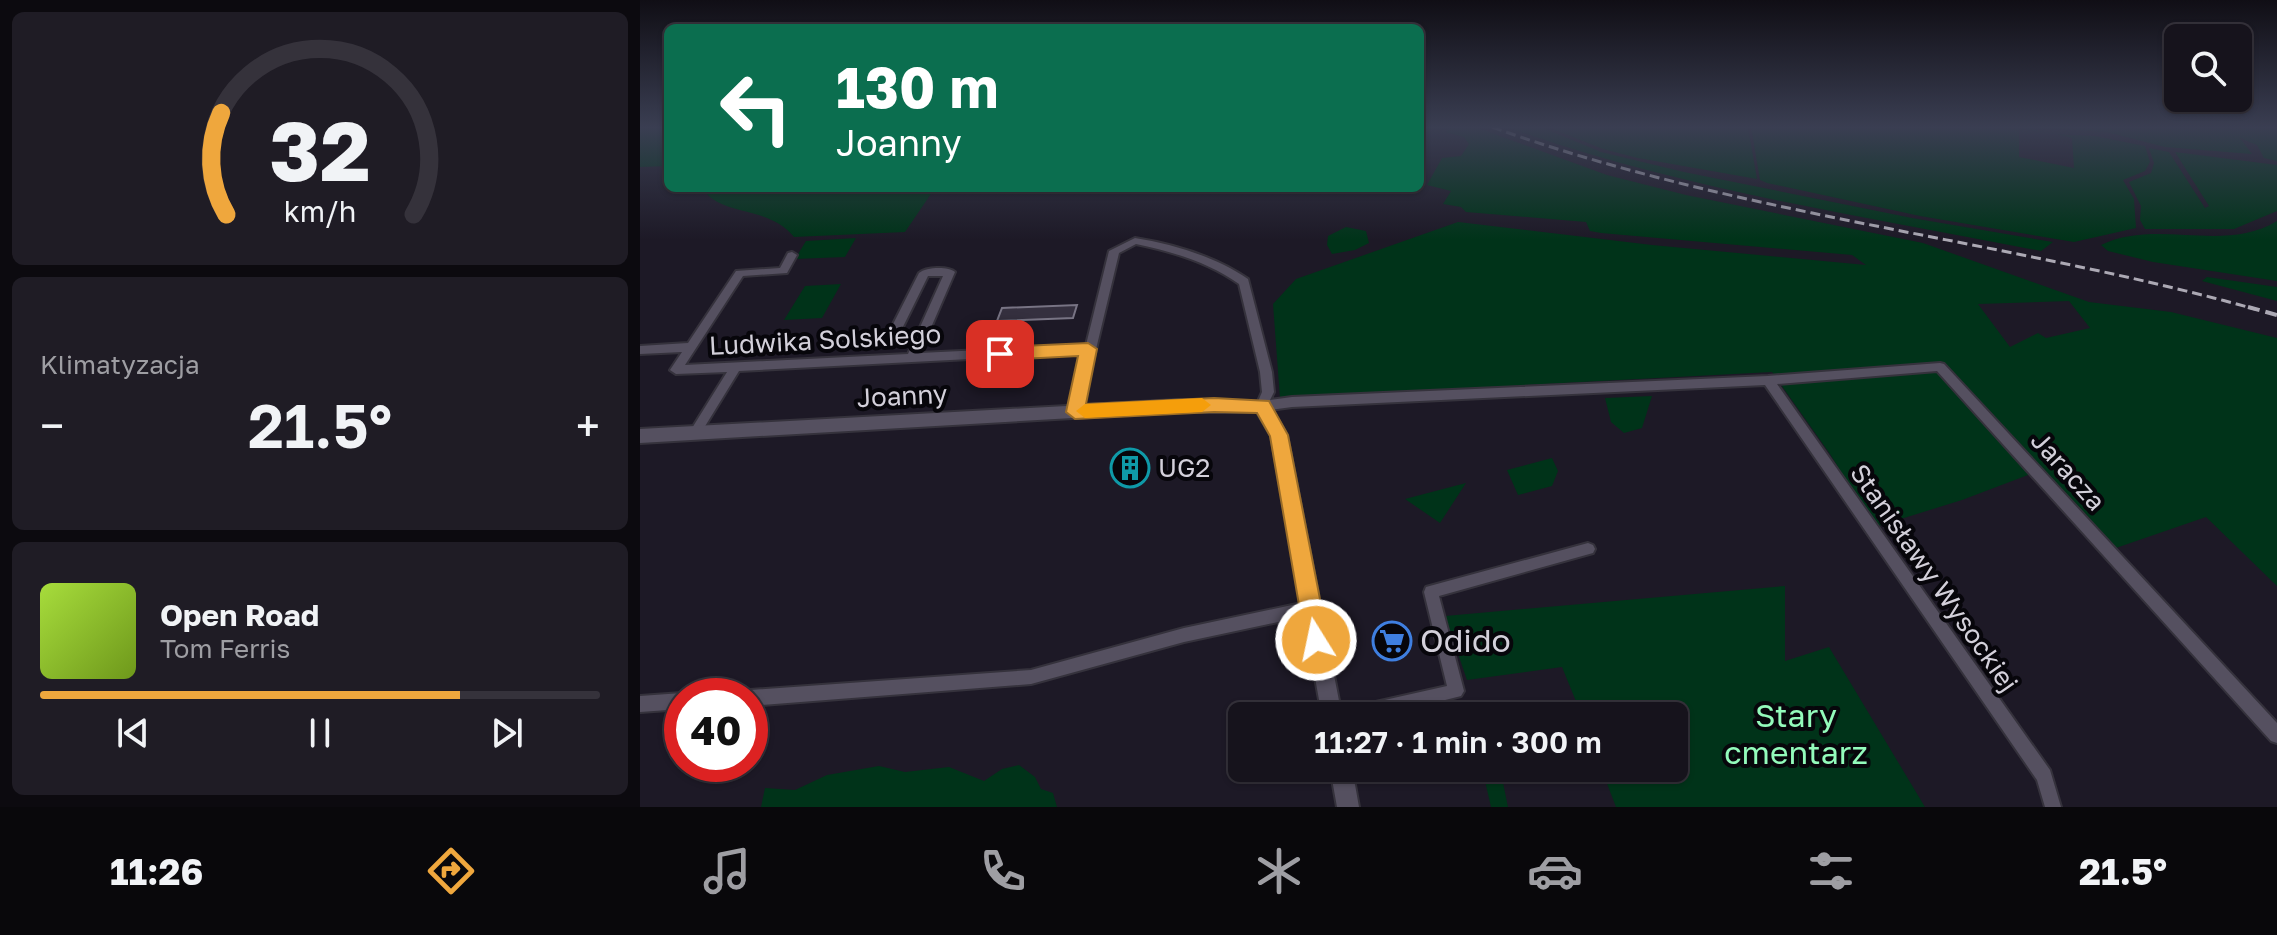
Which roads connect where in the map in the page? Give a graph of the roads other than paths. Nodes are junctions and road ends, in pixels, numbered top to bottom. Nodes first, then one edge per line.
1 (792, 255) dead end
2 (842, 343) dead end
3 (691, 347) junction
4 (1088, 349) junction
5 (640, 350) edge
6 (912, 358) junction
7 (736, 367) junction
8 (1768, 380) junction
9 (1262, 406) junction
10 (1075, 412) junction
11 (695, 433) junction
12 (640, 436) edge
13 (1588, 549) dead end
14 (1311, 608) junction
15 (768, 697) edge
16 (664, 702) edge
17 (1329, 702) edge
18 (1409, 702) edge
19 (640, 704) edge
20 (2277, 735) edge
21 (1344, 782) edge
22 (1348, 807) edge
23 (2053, 807) edge

1 - 3 street
2 - 6 street
3 - 5 street, Ludwika Solskiego
3 - 7 street, Ludwika Solskiego
4 - 6 street, Ludwika Solskiego
4 - 9 street
4 - 10 street
6 - 7 street, Ludwika Solskiego
7 - 11 street
8 - 9 street
8 - 20 street, Jaracza
8 - 23 street, Stanisławy Wysockiej
9 - 10 street, Joanny
9 - 14 street
10 - 11 street, Joanny
11 - 12 street, Joanny
13 - 18 street
14 - 15 street
14 - 17 street
16 - 19 street
21 - 22 street

